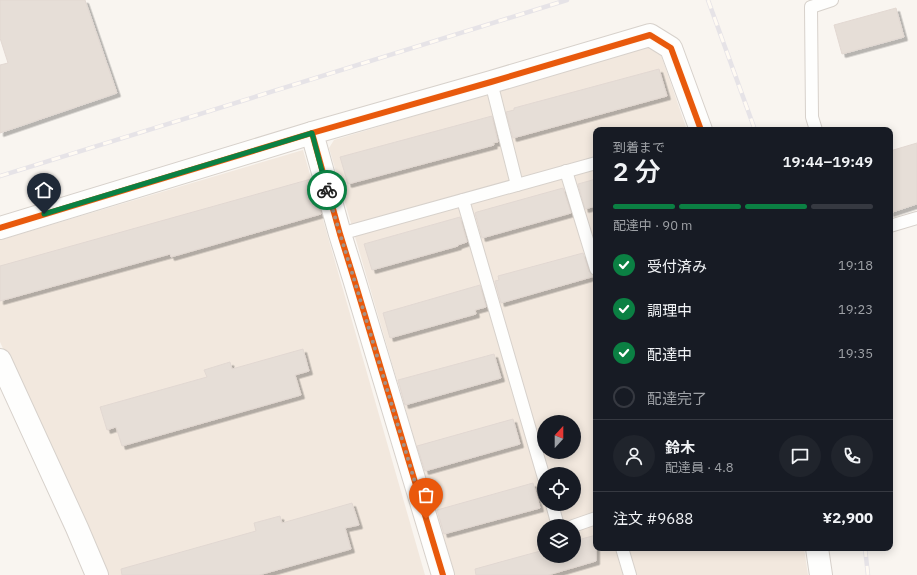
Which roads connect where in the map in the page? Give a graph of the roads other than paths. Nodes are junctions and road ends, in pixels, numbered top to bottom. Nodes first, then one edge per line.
1 (832, 0) edge
2 (491, 82) junction
3 (700, 127) edge
4 (815, 127) edge
5 (312, 133) junction
6 (593, 164) edge
7 (566, 171) junction
8 (517, 185) junction
9 (463, 200) junction
10 (917, 218) edge
11 (893, 225) edge
12 (0, 228) edge
13 (340, 234) junction
14 (593, 259) edge
15 (0, 360) edge
16 (541, 467) edge
17 (593, 519) edge
18 (581, 523) edge
19 (623, 551) edge
20 (817, 551) edge
21 (97, 575) edge
22 (443, 575) edge
23 (630, 575) edge
24 (821, 575) edge

1 - 4 lane
2 - 3 street
2 - 5 street
2 - 8 lane
5 - 12 street
5 - 13 street
6 - 7 lane
7 - 8 lane
7 - 14 lane
8 - 9 lane
9 - 13 lane
9 - 16 lane
10 - 11 lane
13 - 22 street
15 - 21 street
17 - 18 lane
19 - 23 lane
20 - 24 street

